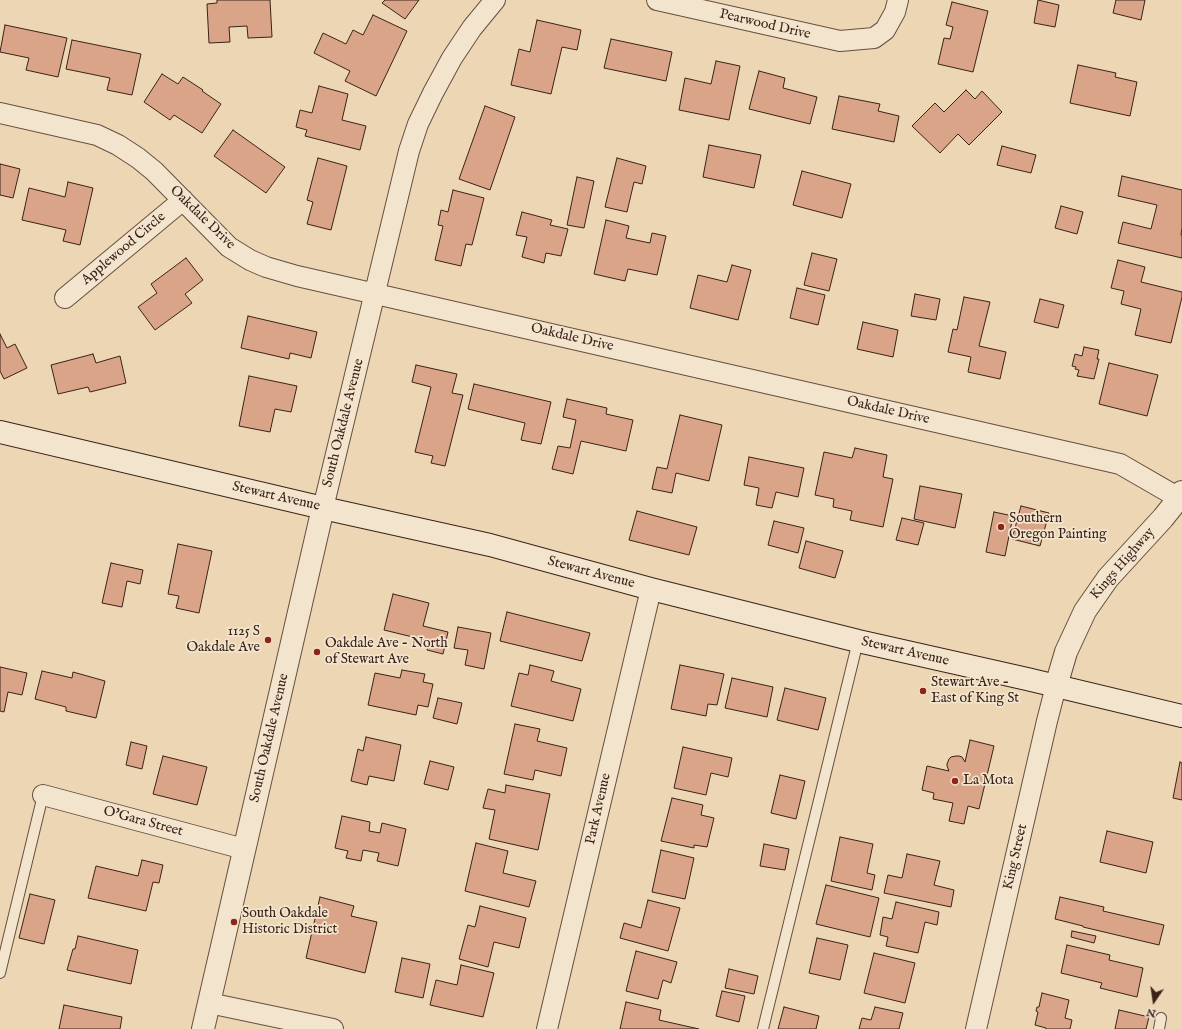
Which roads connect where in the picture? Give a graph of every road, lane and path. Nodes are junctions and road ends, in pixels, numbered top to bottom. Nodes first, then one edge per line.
1 (494, 0) edge
2 (657, 0) edge
3 (898, 0) edge
4 (0, 113) edge
5 (183, 200) junction
6 (375, 293) junction
7 (65, 298) dead end
8 (0, 432) edge
9 (1180, 495) edge
10 (323, 508) junction
11 (651, 589) junction
12 (858, 641) junction
13 (1056, 686) junction
14 (1182, 716) edge
15 (43, 795) joint
16 (244, 848) junction
17 (0, 973) edge
18 (208, 1003) junction
19 (1161, 1018) dead end
20 (202, 1029) edge
21 (333, 1029) edge
22 (547, 1029) edge
23 (762, 1029) edge
24 (976, 1029) edge
25 (1159, 1029) edge

1 - 6 street, South Oakdale Avenue
2 - 3 street, Pearwood Drive
4 - 5 street, Oakdale Drive
5 - 6 street, Oakdale Drive
5 - 7 street, Applewood Circle
6 - 9 street, Oakdale Drive
6 - 10 street, South Oakdale Avenue
8 - 10 main road, Stewart Avenue
9 - 13 main road, Kings Highway
10 - 11 main road, Stewart Avenue
10 - 16 main road, South Oakdale Avenue
11 - 12 main road, Stewart Avenue
11 - 22 street, Park Avenue
12 - 13 main road, Stewart Avenue
12 - 23 lane
13 - 14 main road, Stewart Avenue
13 - 24 street, King Street
15 - 16 street, O'Gara Street
15 - 17 lane
16 - 18 main road, South Oakdale Avenue
18 - 20 main road, South Oakdale Avenue
18 - 21 street
19 - 25 lane

